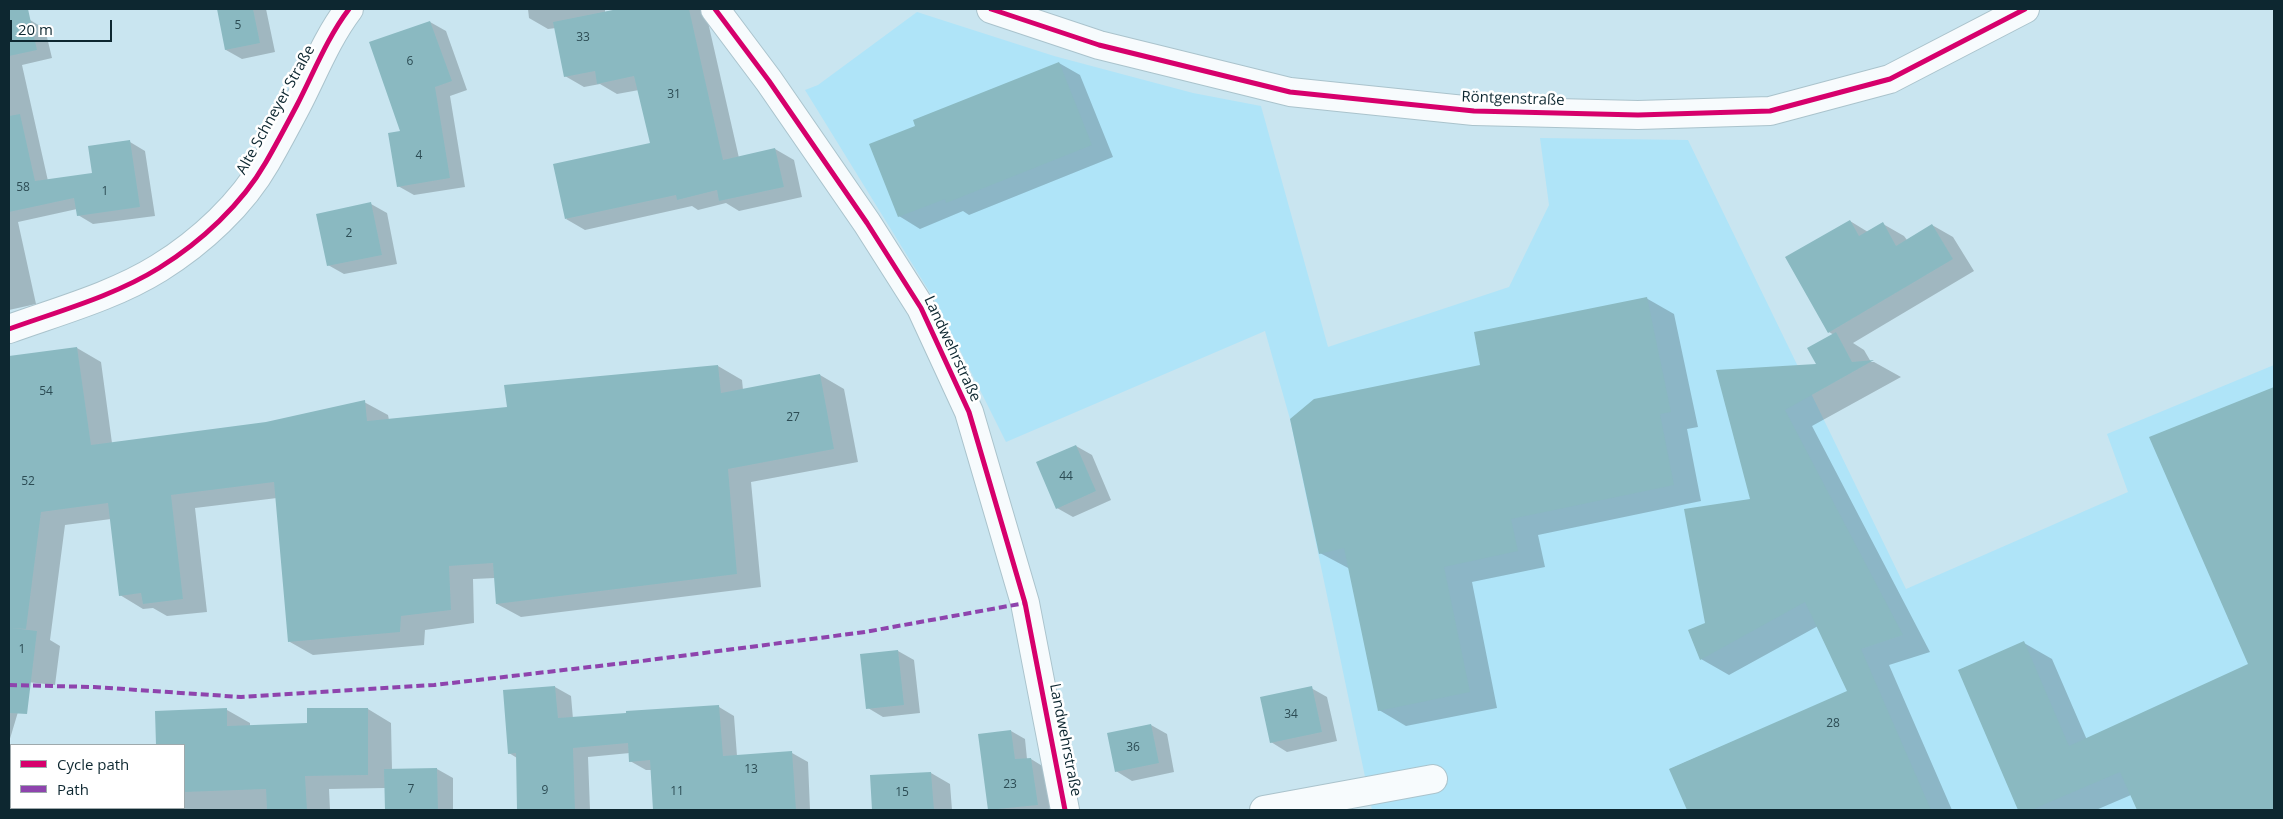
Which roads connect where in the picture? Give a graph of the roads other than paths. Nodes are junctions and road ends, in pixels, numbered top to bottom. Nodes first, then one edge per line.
1 (349, 9) edge
2 (715, 9) edge
3 (991, 9) edge
4 (2025, 9) edge
5 (9, 330) edge
6 (1433, 779) dead end
7 (1065, 810) edge
8 (1264, 810) edge

1 - 5 street, Alte Schneyer Straße
2 - 7 street, Landwehrstraße
3 - 4 street, Röntgenstraße
6 - 8 street

